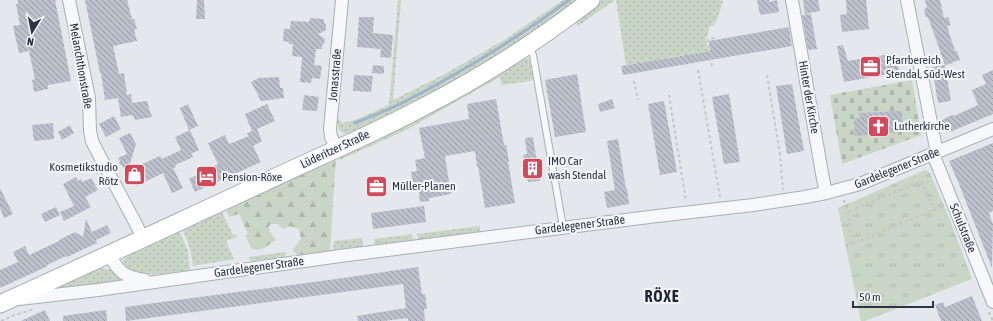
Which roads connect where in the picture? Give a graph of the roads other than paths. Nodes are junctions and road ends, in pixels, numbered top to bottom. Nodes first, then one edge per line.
1 (68, 0) edge
2 (342, 0) edge
3 (591, 0) edge
4 (792, 0) edge
5 (907, 0) edge
6 (528, 46) junction
7 (993, 129) edge
8 (337, 149) junction
9 (936, 153) junction
10 (826, 193) junction
11 (563, 228) junction
12 (143, 239) junction
13 (110, 255) junction
14 (156, 281) junction
15 (3, 303) edge
16 (991, 306) edge

1 - 12 street, Melanchthonstraße
2 - 8 street, Jonasstraße
3 - 6 main road, Lüderitzer Straße
4 - 10 street, Hinter der Kirche
5 - 9 street, Schulstraße
6 - 8 main road, Lüderitzer Straße
6 - 11 lane
7 - 9 street, Gardelegener Straße
8 - 12 main road, Lüderitzer Straße
9 - 10 street, Gardelegener Straße
9 - 16 street, Schulstraße
10 - 11 street, Gardelegener Straße
11 - 14 street, Gardelegener Straße
12 - 13 main road, Lüderitzer Straße
13 - 14 street, Gardelegener Straße
13 - 15 main road, Lüderitzer Straße
14 - 15 street, Gardelegener Straße

